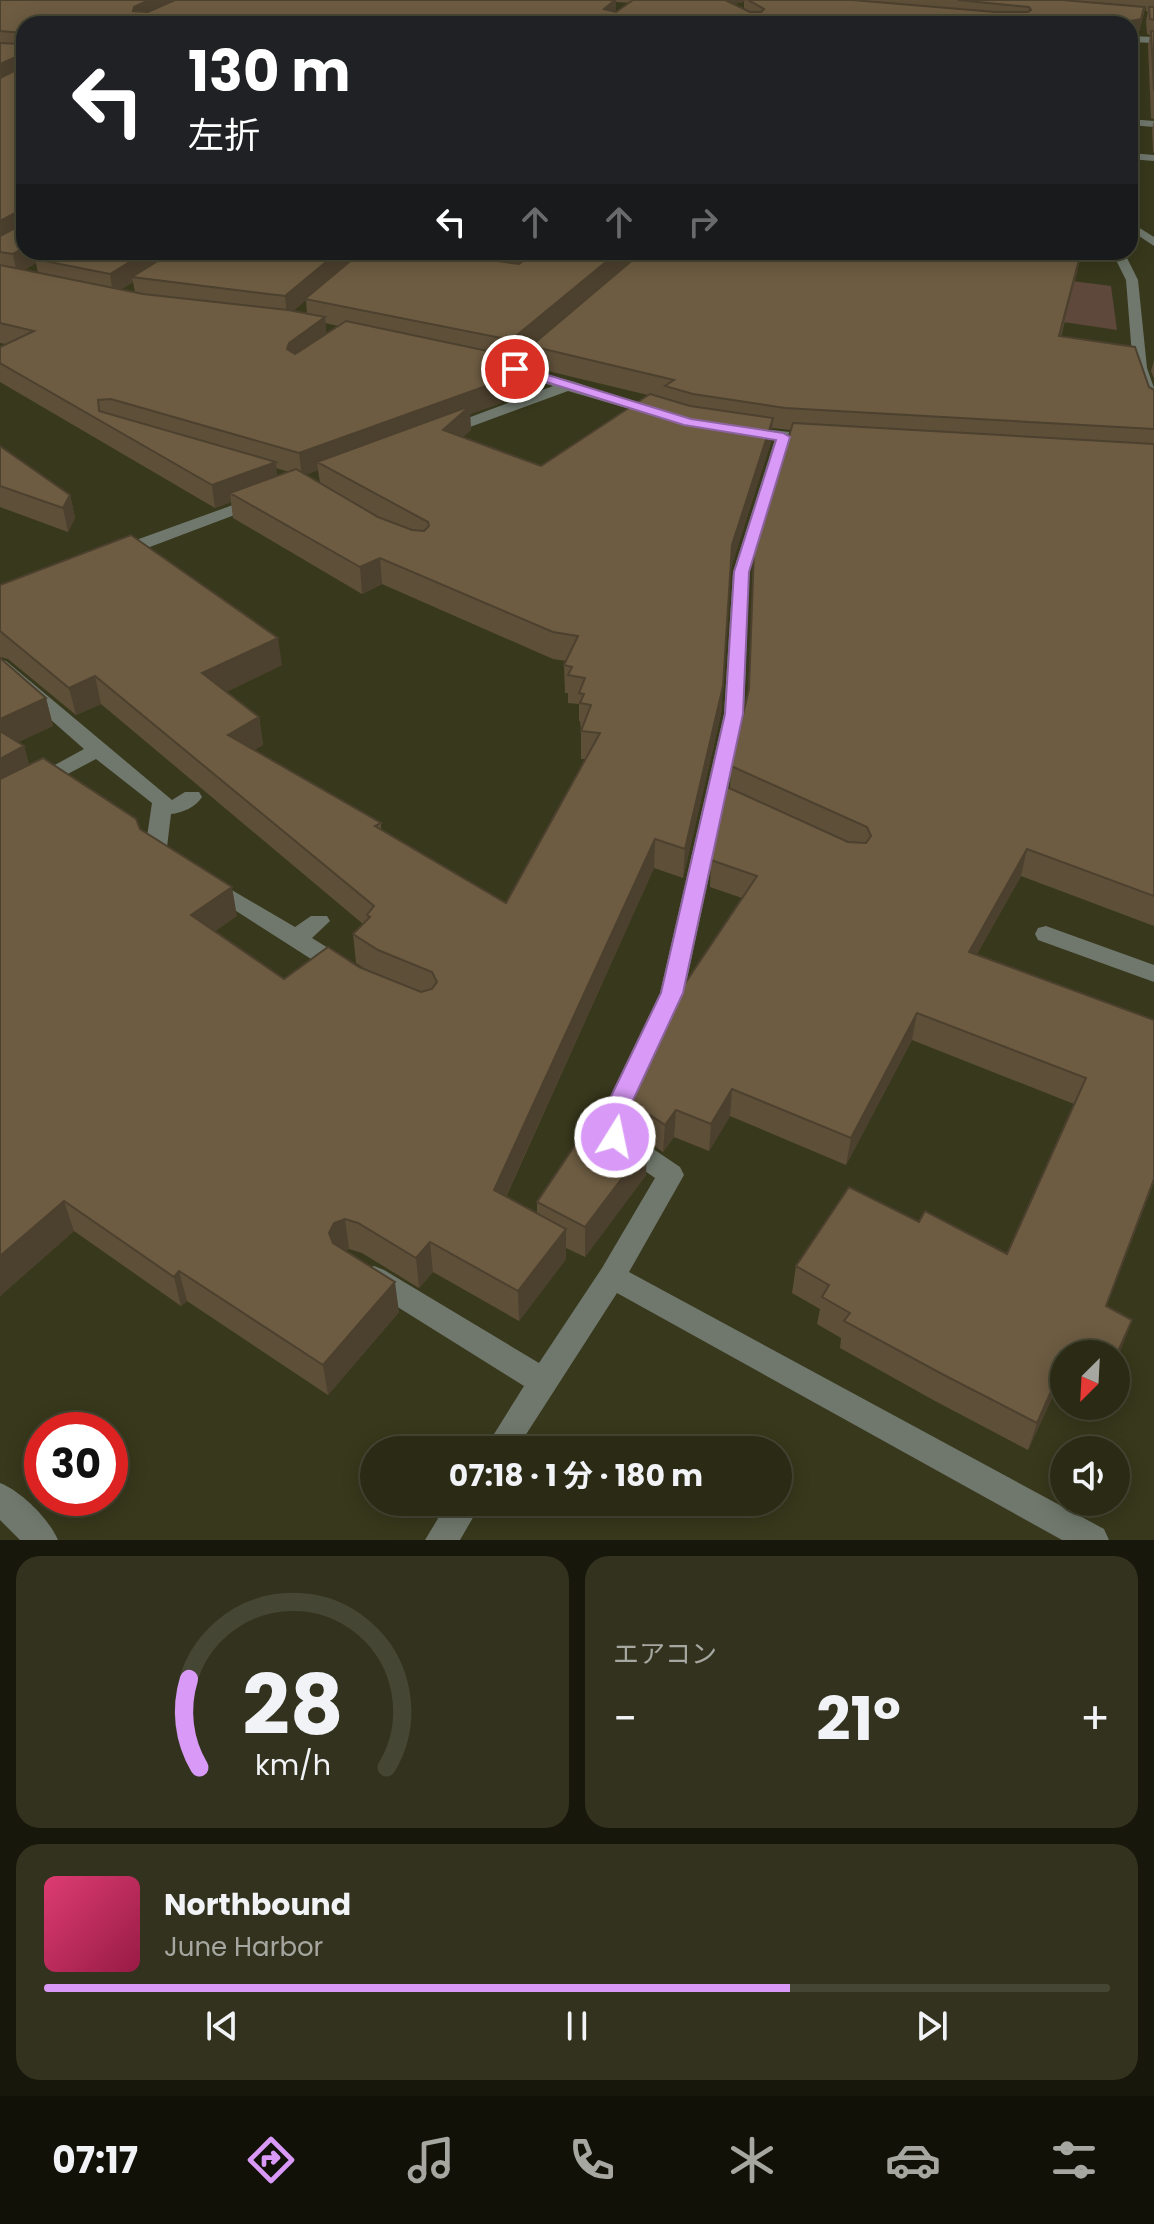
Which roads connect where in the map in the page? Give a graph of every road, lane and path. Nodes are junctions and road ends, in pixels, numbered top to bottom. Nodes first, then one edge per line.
1 (1122, 260) edge
2 (484, 363) edge
3 (570, 385) junction
4 (1154, 408) edge
5 (674, 418) edge
6 (736, 430) edge
7 (435, 435) edge
8 (783, 437) junction
9 (826, 440) edge
10 (272, 495) edge
11 (100, 559) edge
12 (0, 665) edge
13 (97, 750) junction
14 (192, 797) dead end
15 (0, 804) edge
16 (161, 807) junction
17 (319, 921) dead end
18 (1046, 934) dead end
19 (296, 938) junction
20 (1154, 974) edge
21 (361, 979) edge
22 (350, 1264) edge
23 (612, 1276) junction
24 (544, 1382) junction
25 (508, 1436) edge
26 (0, 1498) edge
27 (457, 1516) edge
28 (42, 1540) edge
29 (441, 1540) edge
30 (1093, 1540) edge

1 - 4 street
2 - 3 street
3 - 5 street
3 - 7 street
6 - 8 street
8 - 9 street
8 - 23 street
10 - 11 street
12 - 13 street
13 - 15 street
13 - 16 street
14 - 16 street
16 - 19 street
17 - 19 street
18 - 20 street
19 - 21 street
22 - 24 street
23 - 24 street
23 - 30 street
24 - 25 street
26 - 28 street
27 - 29 street

